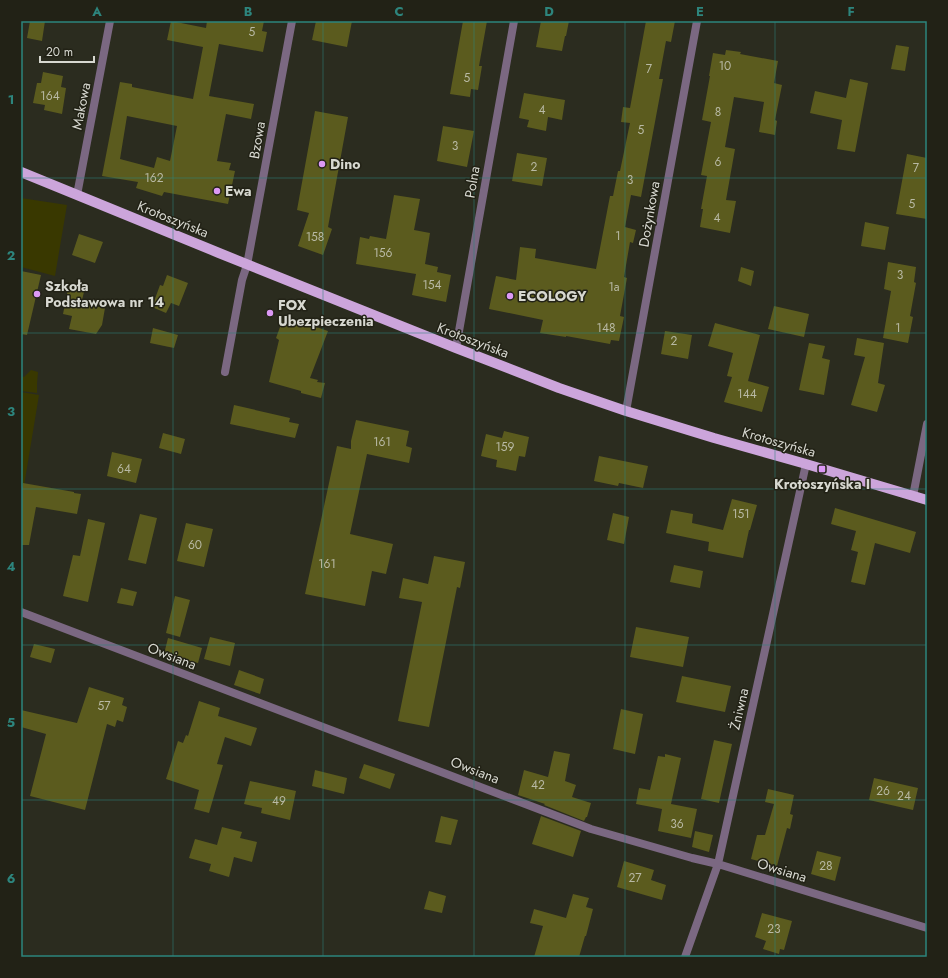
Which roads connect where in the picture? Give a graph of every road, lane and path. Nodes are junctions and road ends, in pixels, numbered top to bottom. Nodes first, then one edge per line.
1 (110, 21) edge
2 (292, 21) edge
3 (514, 21) edge
4 (697, 21) edge
5 (21, 172) edge
6 (77, 195) junction
7 (247, 264) junction
8 (456, 348) junction
9 (226, 372) dead end
10 (626, 411) junction
11 (927, 424) edge
12 (806, 464) junction
13 (913, 496) junction
14 (927, 500) edge
15 (21, 612) edge
16 (718, 864) junction
17 (927, 928) edge
18 (685, 957) edge

1 - 6 street, Makowa
2 - 7 street, Bzowa
3 - 8 street, Polna
4 - 10 street, Dożynkowa
5 - 6 main road, Krotoszyńska
6 - 7 main road, Krotoszyńska
7 - 8 main road, Krotoszyńska
7 - 9 street, Bzowa
8 - 10 main road, Krotoszyńska
10 - 12 main road, Krotoszyńska
11 - 13 street
12 - 13 main road, Krotoszyńska
12 - 16 street, Żniwna
13 - 14 main road, Krotoszyńska
15 - 16 street, Owsiana
16 - 17 street, Owsiana
16 - 18 street, Żniwna

